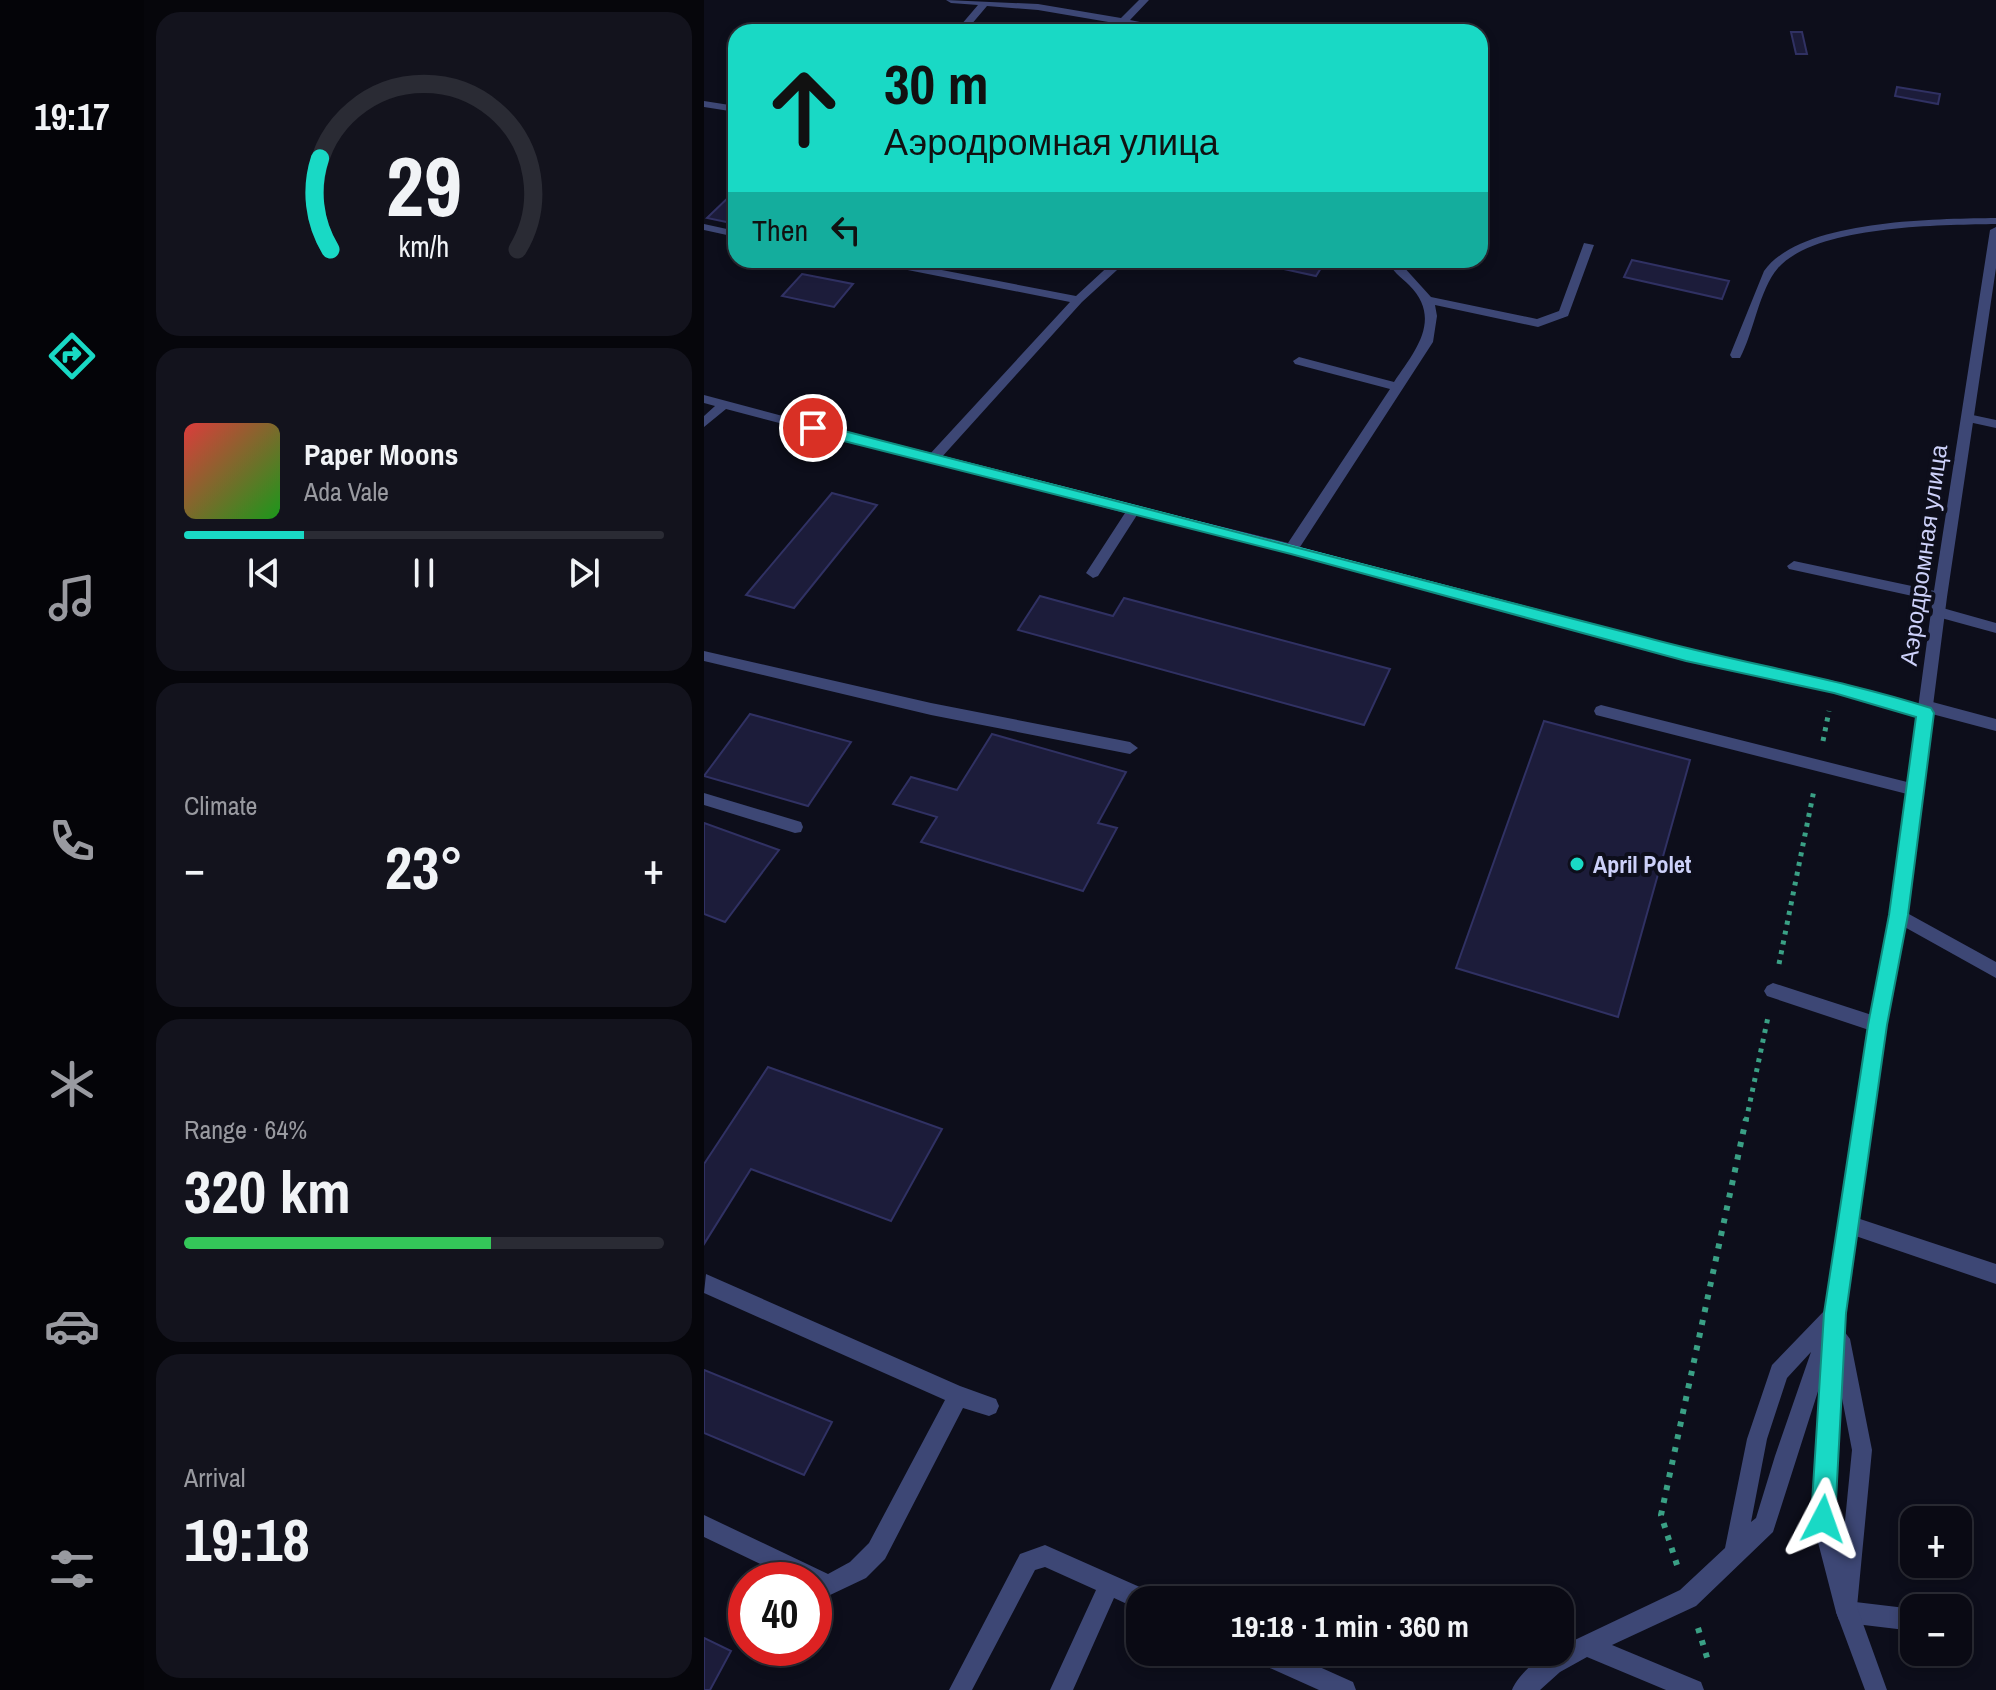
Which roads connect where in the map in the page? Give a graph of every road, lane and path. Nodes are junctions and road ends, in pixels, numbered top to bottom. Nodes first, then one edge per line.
1 (951, 0) edge
2 (1144, 0) edge
3 (985, 2) edge
4 (1012, 2) edge
5 (1123, 22) junction
6 (967, 24) edge
7 (1135, 24) edge
8 (704, 104) edge
9 (728, 108) edge
10 (1996, 221) edge
11 (704, 227) edge
12 (1996, 230) edge
13 (728, 232) edge
14 (1588, 245) dead end
15 (913, 268) edge
16 (1113, 268) edge
17 (1398, 268) edge
18 (1078, 300) junction
19 (1427, 300) junction
20 (1736, 355) dead end
21 (1299, 361) dead end
22 (1397, 387) junction
23 (704, 399) edge
24 (724, 404) junction
25 (1968, 418) junction
26 (704, 423) edge
27 (1996, 424) edge
28 (932, 460) junction
29 (1134, 510) junction
30 (1291, 549) junction
31 (1794, 566) dead end
32 (1093, 573) dead end
33 (1940, 605) junction
34 (1996, 628) edge
35 (704, 656) edge
36 (1834, 687) junction
37 (1925, 709) junction
38 (1601, 711) dead end
39 (1996, 725) edge
40 (1130, 748) dead end
41 (1818, 766) junction
42 (1915, 790) junction
43 (704, 799) edge
44 (795, 827) dead end
45 (1898, 915) junction
46 (1996, 971) edge
47 (1773, 991) junction
48 (1878, 1025) junction
49 (1848, 1224) junction
50 (1996, 1274) edge
51 (706, 1284) edge
52 (1835, 1313) junction
53 (958, 1396) junction
54 (989, 1406) dead end
55 (704, 1526) edge
56 (1735, 1551) junction
57 (1109, 1585) junction
58 (1126, 1592) edge
59 (1688, 1598) junction
60 (1847, 1612) junction
61 (1900, 1618) edge
62 (1586, 1645) junction
63 (1291, 1666) edge
64 (1713, 1677) dead end
65 (960, 1690) edge
66 (1061, 1690) edge
67 (1345, 1690) edge
68 (1523, 1690) edge
69 (1693, 1690) edge
70 (1876, 1690) edge

1 - 3 street
2 - 5 street
3 - 4 street
3 - 6 street
4 - 5 street
5 - 7 street
8 - 9 street
10 - 20 street
11 - 13 street
12 - 25 street, Аэродромная улица
14 - 19 street
15 - 18 street
16 - 18 street
17 - 19 street
18 - 28 street
19 - 22 street
21 - 22 street
22 - 30 street
23 - 24 street
24 - 26 street
24 - 28 street
25 - 27 street
25 - 33 street, Аэродромная улица
28 - 29 street
29 - 30 street
29 - 32 street
30 - 36 street
31 - 33 street
33 - 34 street
33 - 37 street, Аэродромная улица
35 - 40 street
36 - 37 street
36 - 41 path
37 - 39 street
37 - 42 street, Аэродромная улица
38 - 41 street
41 - 42 street
41 - 47 path
42 - 45 street, Аэродромная улица
43 - 44 street
45 - 46 street
45 - 48 street, Аэродромная улица
47 - 48 street
47 - 59 path
48 - 49 street, Аэродромная улица
49 - 50 street
49 - 52 street, Аэродромная улица
51 - 53 street
52 - 56 street
52 - 56 street
52 - 60 street
52 - 60 street
53 - 54 street
53 - 55 street
56 - 59 street
57 - 58 street
57 - 65 street
57 - 66 street
59 - 62 street
59 - 64 path
60 - 61 street
60 - 70 street
62 - 68 street
62 - 69 street
63 - 67 street

